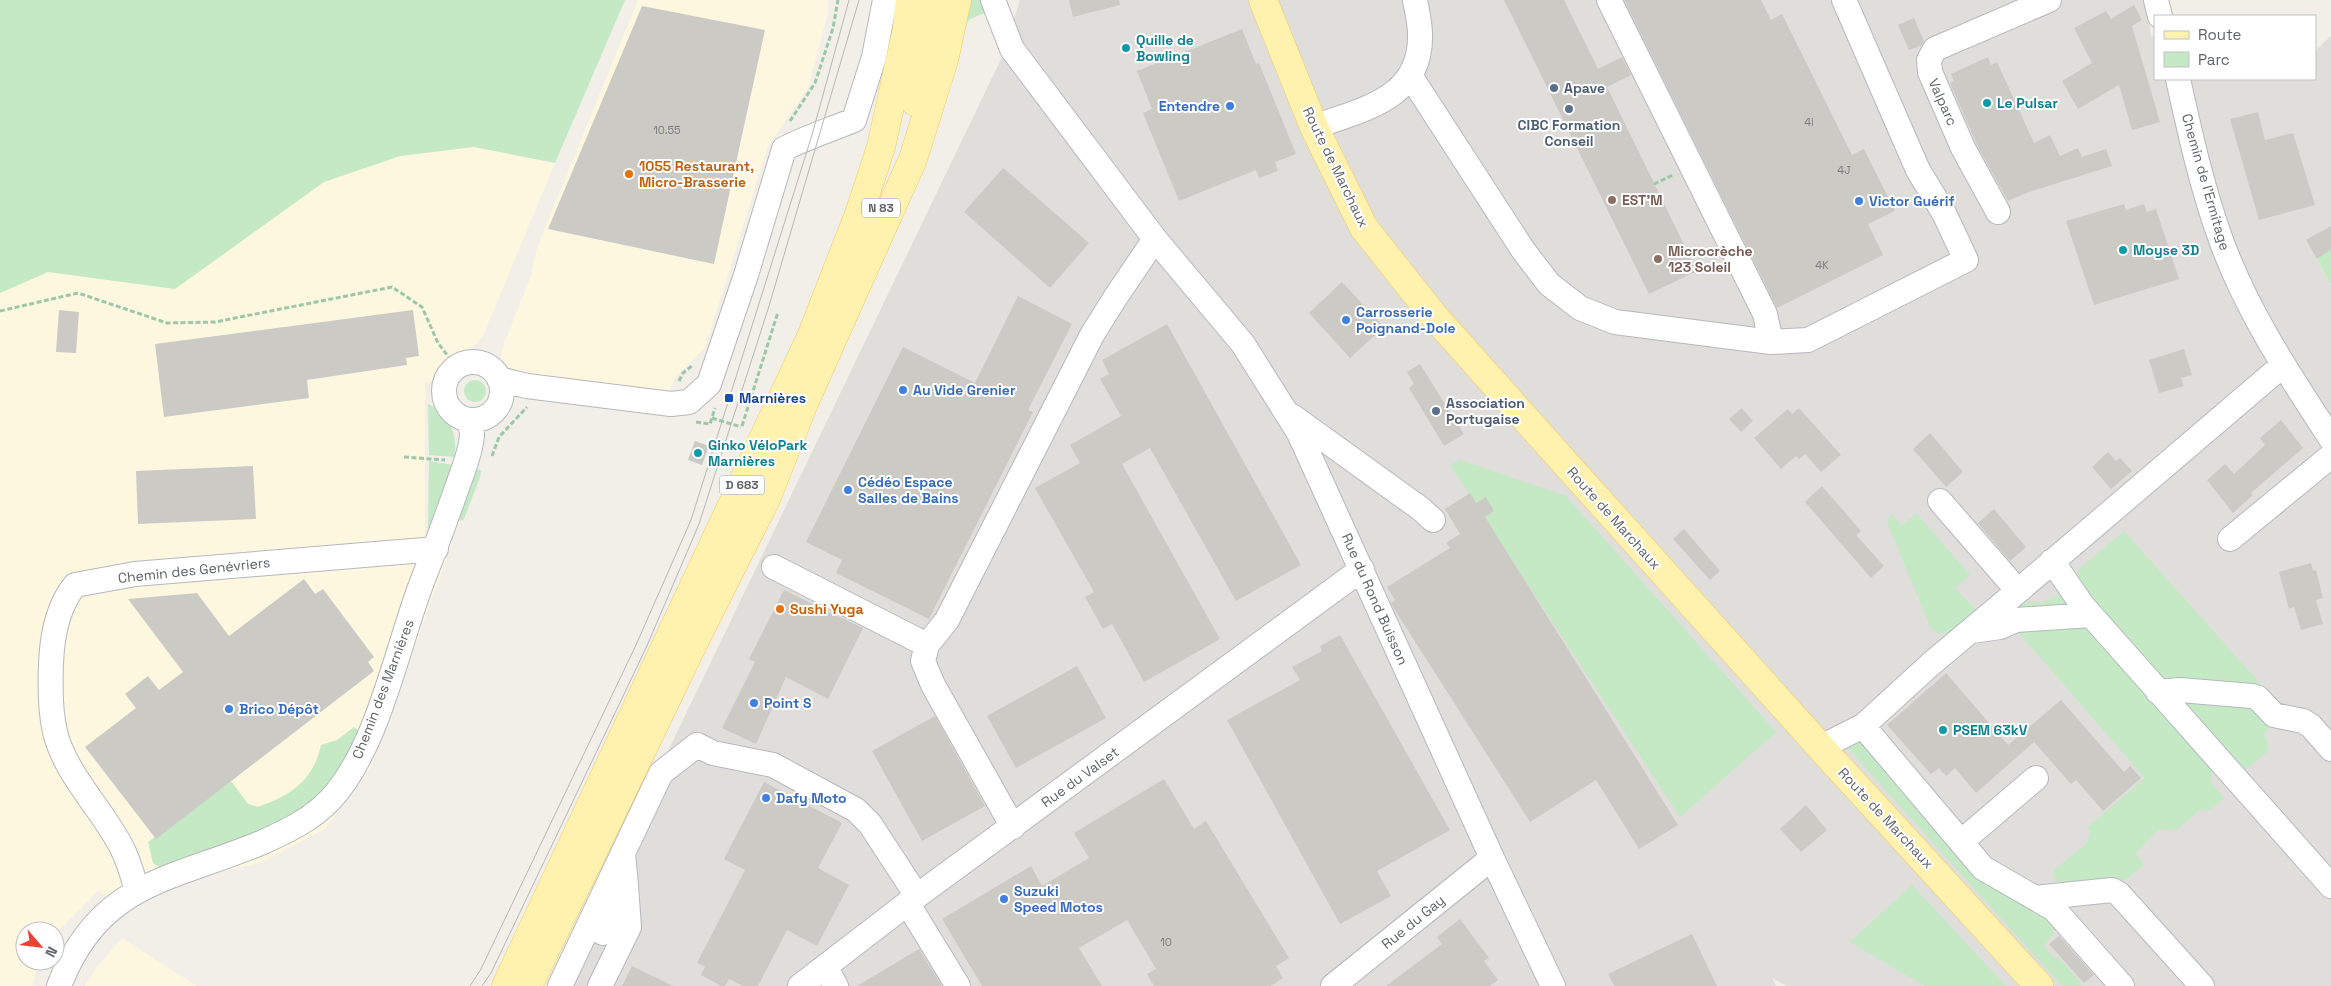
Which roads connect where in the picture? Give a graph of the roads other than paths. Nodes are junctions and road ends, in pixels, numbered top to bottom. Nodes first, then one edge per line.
1 (885, 0) edge
2 (910, 0) edge
3 (931, 0) edge
4 (957, 0) edge
5 (993, 0) edge
6 (1263, 0) edge
7 (1415, 0) edge
8 (1609, 0) edge
9 (1844, 0) edge
10 (2049, 0) edge
11 (2156, 0) edge
12 (2160, 15) edge
13 (1410, 77) junction
14 (2178, 80) edge
15 (1314, 127) junction
16 (1998, 212) dead end
17 (1155, 239) junction
18 (842, 316) junction
19 (1770, 342) junction
20 (2282, 365) junction
21 (499, 379) junction
22 (1285, 410) junction
23 (469, 420) junction
24 (2331, 439) edge
25 (2331, 456) edge
26 (1940, 502) dead end
27 (1433, 520) dead end
28 (2230, 540) dead end
29 (436, 549) junction
30 (2052, 561) junction
31 (774, 567) dead end
32 (1362, 569) junction
33 (2018, 591) junction
34 (2091, 616) junction
35 (1970, 631) junction
36 (927, 645) junction
37 (2158, 692) junction
38 (1863, 726) junction
39 (1830, 743) junction
40 (2331, 749) edge
41 (2036, 778) dead end
42 (1013, 826) junction
43 (1961, 842) junction
44 (623, 852) junction
45 (1492, 858) junction
46 (626, 885) junction
47 (2331, 886) edge
48 (137, 891) junction
49 (2035, 898) junction
50 (912, 900) junction
51 (831, 977) edge
52 (59, 986) edge
53 (504, 986) edge
54 (528, 986) edge
55 (560, 986) edge
56 (578, 986) edge
57 (600, 986) edge
58 (800, 986) edge
59 (958, 986) edge
60 (1333, 986) edge
61 (1553, 986) edge
62 (2039, 986) edge
63 (2122, 986) edge
64 (2202, 986) edge

1 - 21 street
2 - 53 main road, D 683
3 - 18 main road, N 83
4 - 18 main road, D 683
5 - 17 street, Rue du Rond Buisson
6 - 15 main road, Route de Marchaux
7 - 13 street
8 - 19 street
9 - 19 street
10 - 16 street, Valparc
11 - 12 street
13 - 15 street
13 - 19 street
14 - 20 street, Chemin de l'Ermitage
15 - 39 main road, Route de Marchaux
17 - 22 street, Rue du Rond Buisson
17 - 36 street
18 - 54 main road, D 683
20 - 24 street, Chemin de l'Ermitage
20 - 30 street
21 - 23 street
21 - 23 street
22 - 27 street
22 - 32 street, Rue du Rond Buisson
23 - 29 street, Chemin des Marnières
25 - 28 street
26 - 33 street
29 - 48 street, Chemin des Marnières
29 - 48 street, Chemin des Genévriers
30 - 33 street
30 - 34 street
31 - 36 street
32 - 42 street, Rue du Valset
32 - 45 street, Rue du Rond Buisson
33 - 35 street
34 - 35 street
34 - 37 street
35 - 38 street
36 - 42 street
37 - 40 street
37 - 47 street
38 - 39 street
38 - 43 street
39 - 62 main road, Route de Marchaux
41 - 43 street
42 - 50 street, Rue du Valset
43 - 49 street
44 - 46 street
44 - 50 street
44 - 55 street
45 - 60 street, Rue du Gay
45 - 61 street, Rue du Rond Buisson
46 - 56 street
46 - 57 street
48 - 52 street, Chemin des Marnières
49 - 63 street
49 - 64 street
50 - 51 street, Rue du Valset
50 - 59 street
51 - 58 street, Rue du Valset

